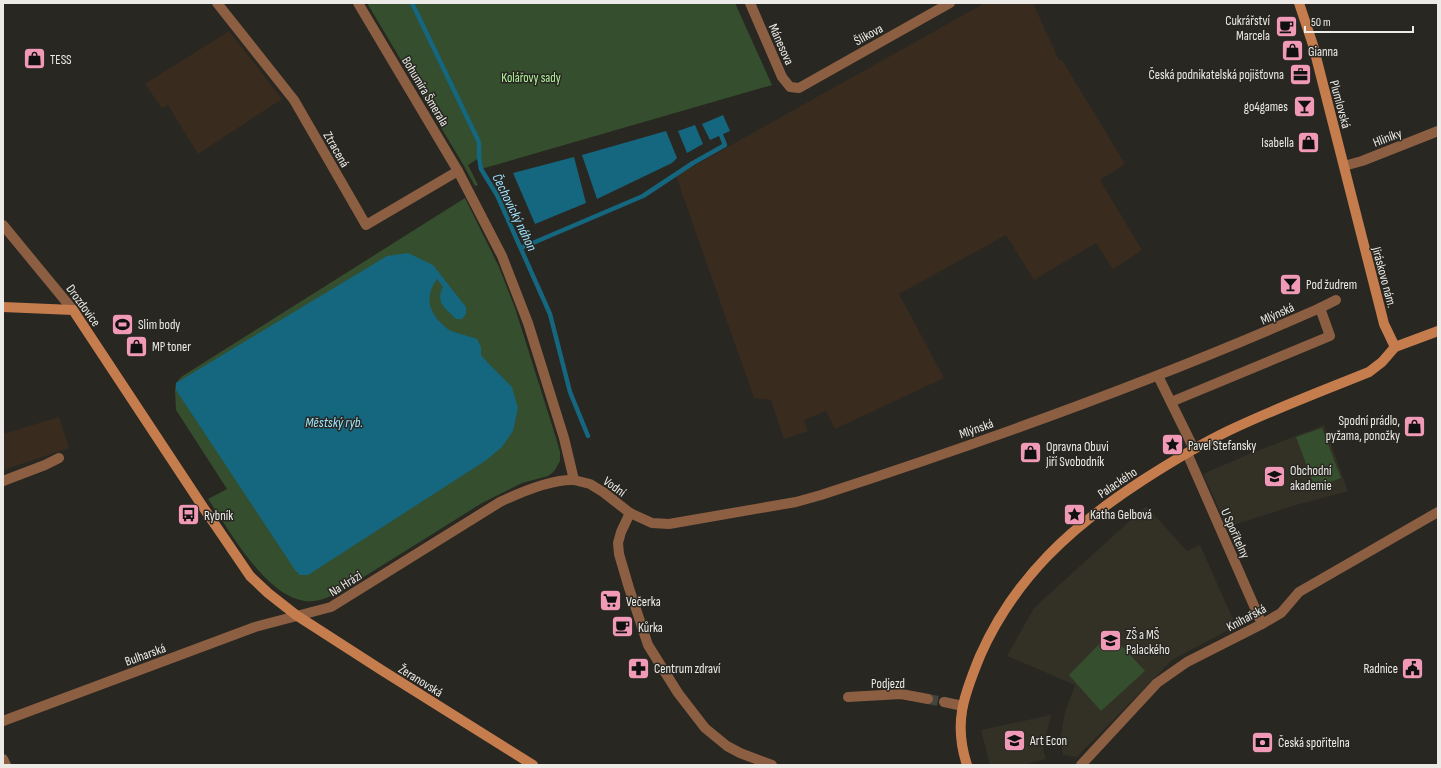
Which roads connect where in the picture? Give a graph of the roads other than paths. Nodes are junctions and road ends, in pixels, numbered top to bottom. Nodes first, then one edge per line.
1 (217, 3) edge
2 (358, 3) edge
3 (750, 3) edge
4 (950, 3) edge
5 (1299, 3) edge
6 (798, 88) joint
7 (1438, 131) edge
8 (1344, 166) junction
9 (458, 171) junction
10 (1355, 212) joint
11 (3, 225) edge
12 (1336, 300) dead end
13 (3, 307) edge
14 (1320, 308) junction
15 (73, 310) junction
16 (1438, 330) edge
17 (1395, 347) junction
18 (1158, 376) junction
19 (1171, 402) junction
20 (1190, 451) junction
21 (58, 458) dead end
22 (574, 480) junction
23 (3, 481) edge
24 (1438, 512) edge
25 (630, 514) junction
26 (296, 615) junction
27 (1262, 624) junction
28 (848, 697) dead end
29 (928, 699) tunnel mouth
30 (944, 702) tunnel mouth
31 (963, 706) junction
32 (3, 720) edge
33 (3, 759) edge
34 (6, 765) edge
35 (533, 765) edge
36 (772, 765) edge
37 (967, 765) edge
38 (1081, 765) edge

1 - 9 street, Ztracená
2 - 9 street, Bohumíra Šmerala
3 - 6 street, Mánesova
4 - 6 street, Šlikova
5 - 8 main road, Plumlovská
7 - 8 street, Hliníky
8 - 10 main road, Plumlovská
9 - 22 street, Bohumíra Šmerala
10 - 17 main road, Jiráskovo nám.
11 - 15 street, Drozdovice
12 - 14 street, Mlýnská
13 - 15 main road
14 - 18 street, Mlýnská
14 - 19 street
15 - 26 main road, Drozdovice
16 - 17 main road
17 - 20 main road, Palackého
18 - 19 street, U Spořitelny
18 - 25 street, Mlýnská
19 - 20 street, U Spořitelny
20 - 27 street, U Spořitelny
20 - 31 main road, Palackého
21 - 23 street
22 - 25 street, Vodní
22 - 26 street, Na Hrázi
24 - 27 street, Knihařská
25 - 36 street, Vodní
26 - 32 street, Bulharská
26 - 35 main road, Žeranovská
27 - 38 street, Knihařská
28 - 29 street, Podjezd
30 - 31 street
31 - 37 main road, Palackého
33 - 34 street

